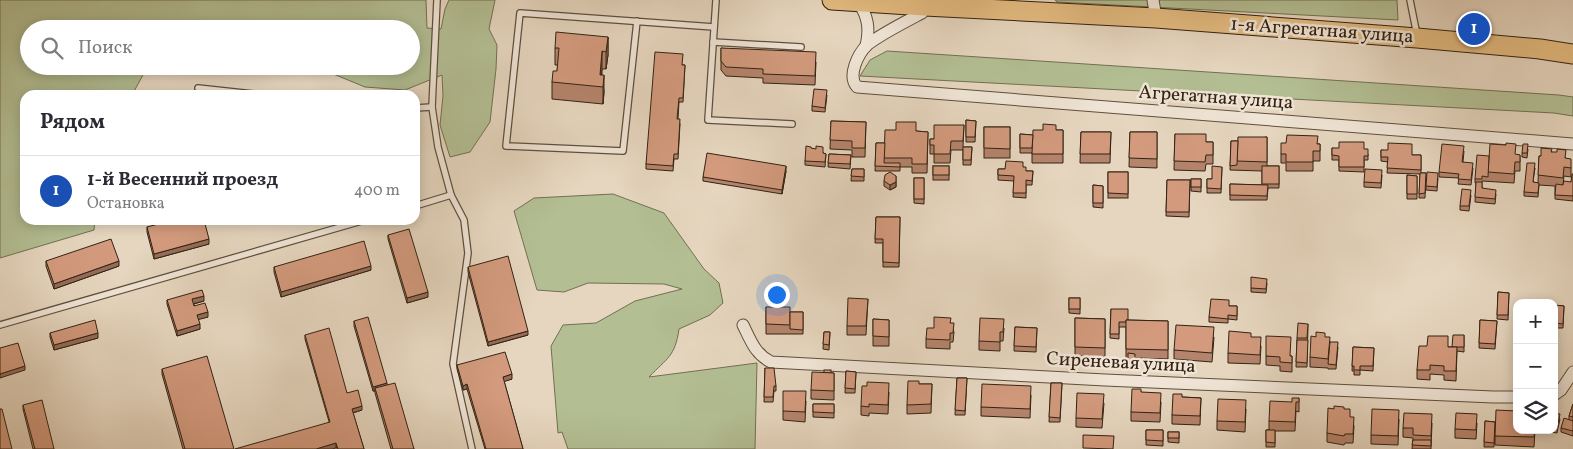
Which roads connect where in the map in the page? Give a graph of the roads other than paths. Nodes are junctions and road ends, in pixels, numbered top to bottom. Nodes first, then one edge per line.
1 (437, 0) edge
2 (716, 0) edge
3 (832, 0) edge
4 (1410, 0) edge
5 (858, 2) junction
6 (926, 3) edge
7 (1154, 9) edge
8 (637, 22) junction
9 (714, 27) junction
10 (1417, 38) junction
11 (713, 42) junction
12 (866, 46) junction
13 (801, 47) dead end
14 (1573, 54) edge
15 (198, 88) dead end
16 (217, 90) edge
17 (432, 107) junction
18 (420, 108) edge
19 (792, 124) dead end
20 (1573, 144) edge
21 (451, 195) junction
22 (420, 204) edge
23 (348, 225) edge
24 (743, 325) dead end
25 (0, 326) edge
26 (1573, 372) edge
27 (1558, 392) edge
28 (1513, 397) edge
29 (472, 449) edge

1 - 17 lane
2 - 9 lane
3 - 5 main road, 1-я Агрегатная улица
4 - 10 lane
5 - 6 main road, 1-я Агрегатная улица
5 - 12 street
6 - 7 main road, 1-я Агрегатная улица
6 - 12 street
7 - 10 main road, 1-я Агрегатная улица
8 - 8 lane
8 - 9 lane
9 - 11 lane
10 - 14 main road, 1-я Агрегатная улица
11 - 13 lane
11 - 19 lane
12 - 20 street, Агрегатная улица
15 - 16 lane
17 - 18 lane
17 - 21 lane
21 - 22 lane
21 - 29 lane
23 - 25 lane
24 - 28 street, Сиреневая улица
26 - 27 street

